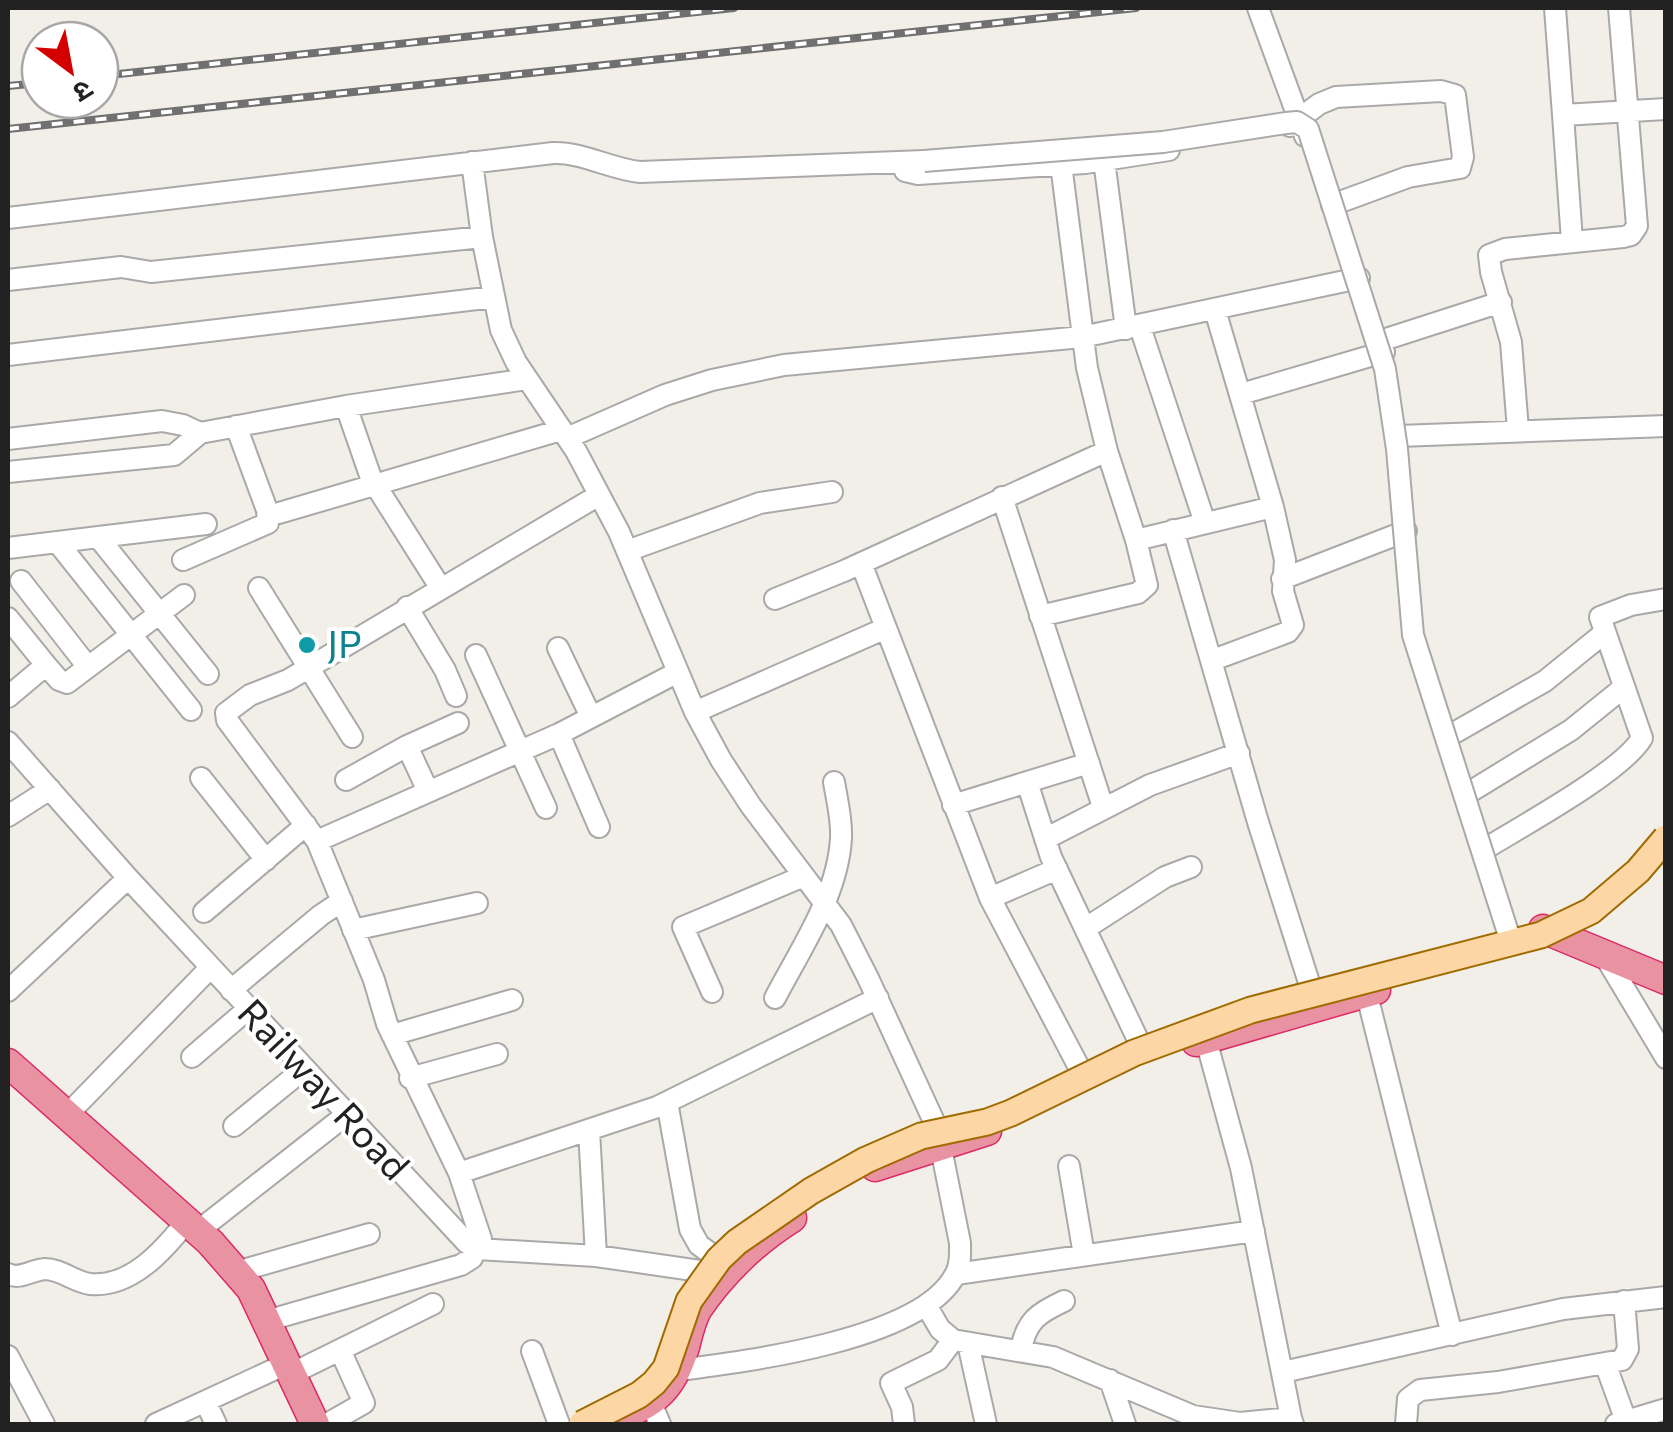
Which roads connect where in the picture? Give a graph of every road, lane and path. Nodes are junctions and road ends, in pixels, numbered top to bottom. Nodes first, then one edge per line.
1 (1258, 8) edge
2 (1554, 8) edge
3 (1619, 8) edge
4 (1666, 109) edge
5 (1629, 112) junction
6 (1563, 114) junction
7 (1299, 122) junction
8 (1104, 160) junction
9 (472, 162) junction
10 (892, 164) junction
11 (1061, 164) junction
12 (1332, 204) junction
13 (8, 218) edge
14 (482, 237) junction
15 (1572, 242) junction
16 (1359, 278) junction
17 (8, 280) edge
18 (494, 297) junction
19 (1501, 302) junction
20 (1215, 310) junction
21 (1133, 328) junction
22 (1082, 337) junction
23 (1382, 347) junction
24 (8, 356) edge
25 (526, 379) junction
26 (1241, 394) junction
27 (346, 406) junction
28 (236, 426) junction
29 (1666, 426) edge
30 (1518, 430) junction
31 (200, 433) junction
32 (564, 434) junction
33 (1400, 436) junction
34 (8, 439) edge
35 (1107, 451) junction
36 (8, 472) edge
37 (375, 486) junction
38 (832, 492) dead end
39 (599, 495) junction
40 (1002, 497) junction
41 (1273, 507) junction
42 (279, 512) dead end
43 (1206, 523) junction
44 (206, 524) dead end
45 (1174, 530) junction
46 (1406, 531) junction
47 (98, 537) junction
48 (1136, 540) junction
49 (58, 543) junction
50 (8, 548) edge
51 (627, 552) junction
52 (184, 560) dead end
53 (860, 563) junction
54 (1282, 579) junction
55 (22, 581) dead end
56 (440, 587) junction
57 (259, 588) dead end
58 (184, 595) dead end
59 (775, 598) dead end
60 (1666, 599) edge
61 (408, 607) junction
62 (159, 612) junction
63 (1040, 616) junction
64 (8, 618) edge
65 (886, 628) junction
66 (130, 633) junction
67 (1604, 634) junction
68 (558, 648) dead end
69 (476, 655) dead end
70 (1213, 660) junction
71 (46, 665) junction
72 (88, 667) junction
73 (308, 668) junction
74 (678, 672) junction
75 (208, 674) dead end
76 (1624, 688) junction
77 (456, 696) dead end
78 (8, 697) edge
79 (190, 710) dead end
80 (695, 712) junction
81 (592, 717) junction
82 (458, 723) dead end
83 (558, 734) junction
84 (352, 737) dead end
85 (1447, 737) junction
86 (8, 742) edge
87 (406, 746) junction
88 (521, 752) junction
89 (1239, 753) junction
90 (1089, 763) junction
91 (201, 778) dead end
92 (346, 780) dead end
93 (834, 782) dead end
94 (1027, 782) junction
95 (50, 790) junction
96 (428, 791) junction
97 (1466, 795) junction
98 (953, 805) junction
99 (1103, 807) junction
100 (546, 808) dead end
101 (8, 816) edge
102 (1666, 824) edge
103 (599, 828) dead end
104 (312, 833) junction
105 (1046, 838) junction
106 (1666, 838) edge
107 (1666, 849) edge
108 (1483, 850) junction
109 (266, 860) junction
110 (1190, 868) dead end
111 (1057, 869) junction
112 (804, 876) junction
113 (128, 878) junction
114 (990, 898) junction
115 (342, 901) junction
116 (478, 902) dead end
117 (825, 904) junction
118 (204, 912) dead end
119 (1086, 928) junction
120 (353, 930) junction
121 (1552, 933) junction
122 (1512, 944) junction
123 (1603, 954) junction
124 (210, 968) junction
125 (1663, 975) edge
126 (1364, 986) junction
127 (8, 990) edge
128 (231, 990) junction
129 (712, 992) dead end
130 (1312, 992) junction
131 (774, 998) dead end
132 (878, 998) junction
133 (512, 1000) dead end
134 (248, 1008) junction
135 (1204, 1030) junction
136 (392, 1034) junction
137 (1140, 1044) junction
138 (496, 1054) dead end
139 (192, 1057) dead end
140 (1666, 1058) edge
141 (8, 1063) edge
142 (304, 1069) junction
143 (1082, 1073) junction
144 (410, 1078) junction
145 (667, 1102) junction
146 (346, 1115) junction
147 (66, 1116) junction
148 (234, 1126) dead end
149 (589, 1130) junction
150 (940, 1137) junction
151 (1069, 1166) dead end
152 (458, 1173) junction
153 (192, 1226) junction
154 (1254, 1231) junction
155 (369, 1234) dead end
156 (478, 1250) junction
157 (1084, 1255) junction
158 (596, 1256) junction
159 (716, 1270) junction
160 (236, 1272) junction
161 (8, 1274) edge
162 (956, 1274) junction
163 (1666, 1296) edge
164 (1064, 1301) dead end
165 (1624, 1301) junction
166 (432, 1304) dead end
167 (926, 1305) junction
168 (266, 1321) junction
169 (1452, 1335) junction
170 (961, 1342) junction
171 (340, 1350) junction
172 (1021, 1350) junction
173 (532, 1351) dead end
174 (8, 1356) edge
175 (1605, 1363) junction
176 (289, 1369) junction
177 (668, 1372) junction
178 (1282, 1372) junction
179 (1110, 1380) junction
180 (206, 1403) junction
181 (1666, 1409) edge
182 (656, 1414) edge
183 (1173, 1417) edge
184 (1292, 1421) edge
185 (1621, 1423) edge
186 (44, 1424) edge
187 (156, 1424) edge
188 (216, 1424) edge
189 (316, 1424) edge
190 (327, 1424) edge
191 (559, 1424) edge
192 (578, 1424) edge
193 (606, 1424) edge
194 (904, 1424) edge
195 (986, 1424) edge
196 (1124, 1424) edge
197 (1240, 1424) edge
198 (1406, 1424) edge

1 - 7 street
2 - 6 street
3 - 5 street
4 - 5 street
5 - 6 street
5 - 15 street
6 - 15 street
7 - 8 street
7 - 12 street
7 - 12 street
8 - 11 street
8 - 21 street
9 - 10 street
9 - 13 street
9 - 14 street
10 - 11 street
10 - 122 street, bridge
11 - 22 street
12 - 16 street
14 - 17 street
14 - 18 street
15 - 19 street
16 - 20 street
16 - 23 street
18 - 24 street
18 - 25 street
19 - 23 street
19 - 30 street
20 - 21 street
20 - 26 street
21 - 22 street
21 - 43 street
22 - 32 street
22 - 35 street
23 - 26 street
23 - 33 street
25 - 27 street
25 - 32 street
26 - 41 street
27 - 28 street
27 - 37 street
28 - 31 street
28 - 52 street
29 - 30 street
30 - 33 street
31 - 34 street
31 - 36 street
32 - 37 street
32 - 39 street
33 - 46 street
35 - 40 street
35 - 48 street
37 - 42 street
37 - 56 street
38 - 51 street
39 - 51 street
39 - 56 street
40 - 53 street
40 - 63 street
41 - 43 street
41 - 54 street
43 - 45 street
44 - 47 street
45 - 48 street
45 - 70 street
46 - 54 street
46 - 85 street
47 - 49 street
47 - 62 street
48 - 63 street
49 - 50 street
49 - 66 street
51 - 74 street
53 - 59 street
53 - 65 street
54 - 70 street
55 - 72 street
56 - 61 street
57 - 73 street
58 - 62 street
60 - 67 street
61 - 73 street
61 - 77 street
62 - 66 street
62 - 75 street
63 - 90 street
64 - 71 street
65 - 80 street
65 - 98 street
66 - 72 street
66 - 79 street
67 - 76 street
67 - 85 street
68 - 81 street
69 - 88 street
70 - 89 street
71 - 72 street
71 - 78 street
73 - 84 street
73 - 104 street
74 - 80 street
74 - 81 street
76 - 97 street
76 - 108 street
80 - 112 street
81 - 83 street
82 - 87 street
83 - 88 street
83 - 103 street
85 - 97 street
86 - 95 street, Railway Road
87 - 92 street
87 - 96 street
88 - 96 street
88 - 100 street
89 - 99 street
89 - 130 street
90 - 94 street
90 - 99 street
91 - 109 street
93 - 117 street
94 - 98 street
94 - 105 street
95 - 101 street
95 - 113 street, Railway Road
96 - 104 street
97 - 108 street
98 - 114 street
99 - 105 street
102 - 121 highway
104 - 109 street
104 - 115 street
105 - 111 street
106 - 122 main road, bridge
107 - 121 highway
108 - 122 street
109 - 118 street
110 - 119 street
111 - 114 street
111 - 119 street
112 - 117 street
112 - 129 street
113 - 124 street, Railway Road
113 - 127 street
114 - 143 street
115 - 120 street
115 - 128 street
116 - 120 street
117 - 131 street
117 - 132 street
119 - 137 street
120 - 136 street
121 - 122 highway
121 - 123 highway
122 - 126 highway
122 - 192 main road, bridge
123 - 125 highway
123 - 140 street
124 - 128 street, Railway Road
124 - 147 street
126 - 130 highway
126 - 135 highway
126 - 169 street
128 - 134 street, Railway Road
130 - 135 highway
132 - 145 street
132 - 150 street
133 - 136 street
134 - 139 street
134 - 142 street, Railway Road
135 - 137 highway
135 - 150 highway
135 - 154 street
136 - 144 street
137 - 143 highway
138 - 144 street
141 - 147 highway
142 - 146 street, Railway Road
142 - 148 street
143 - 150 highway
144 - 152 street
145 - 149 street
145 - 159 street
146 - 153 street
146 - 156 street, Railway Road
147 - 153 highway
149 - 152 street
149 - 158 street
150 - 159 highway
150 - 162 street
151 - 157 street
152 - 156 street
153 - 160 highway
153 - 161 street
154 - 157 street
154 - 178 street
155 - 160 street
156 - 158 street
156 - 168 street
157 - 162 street
158 - 159 street
159 - 177 highway
160 - 168 highway
162 - 167 street
163 - 165 street
164 - 172 street
165 - 169 street
165 - 175 street
166 - 171 street
167 - 170 street
167 - 177 street
168 - 176 highway
169 - 178 street
170 - 172 street
170 - 194 street
170 - 195 street
171 - 176 street
171 - 190 street
172 - 179 street
173 - 191 street
174 - 186 street
175 - 185 street
175 - 198 street
176 - 180 street
176 - 189 highway
177 - 182 highway
177 - 192 highway
178 - 184 street
179 - 183 street
179 - 196 street
180 - 187 street
180 - 188 street
181 - 185 street
182 - 193 highway
183 - 197 street
184 - 197 street

